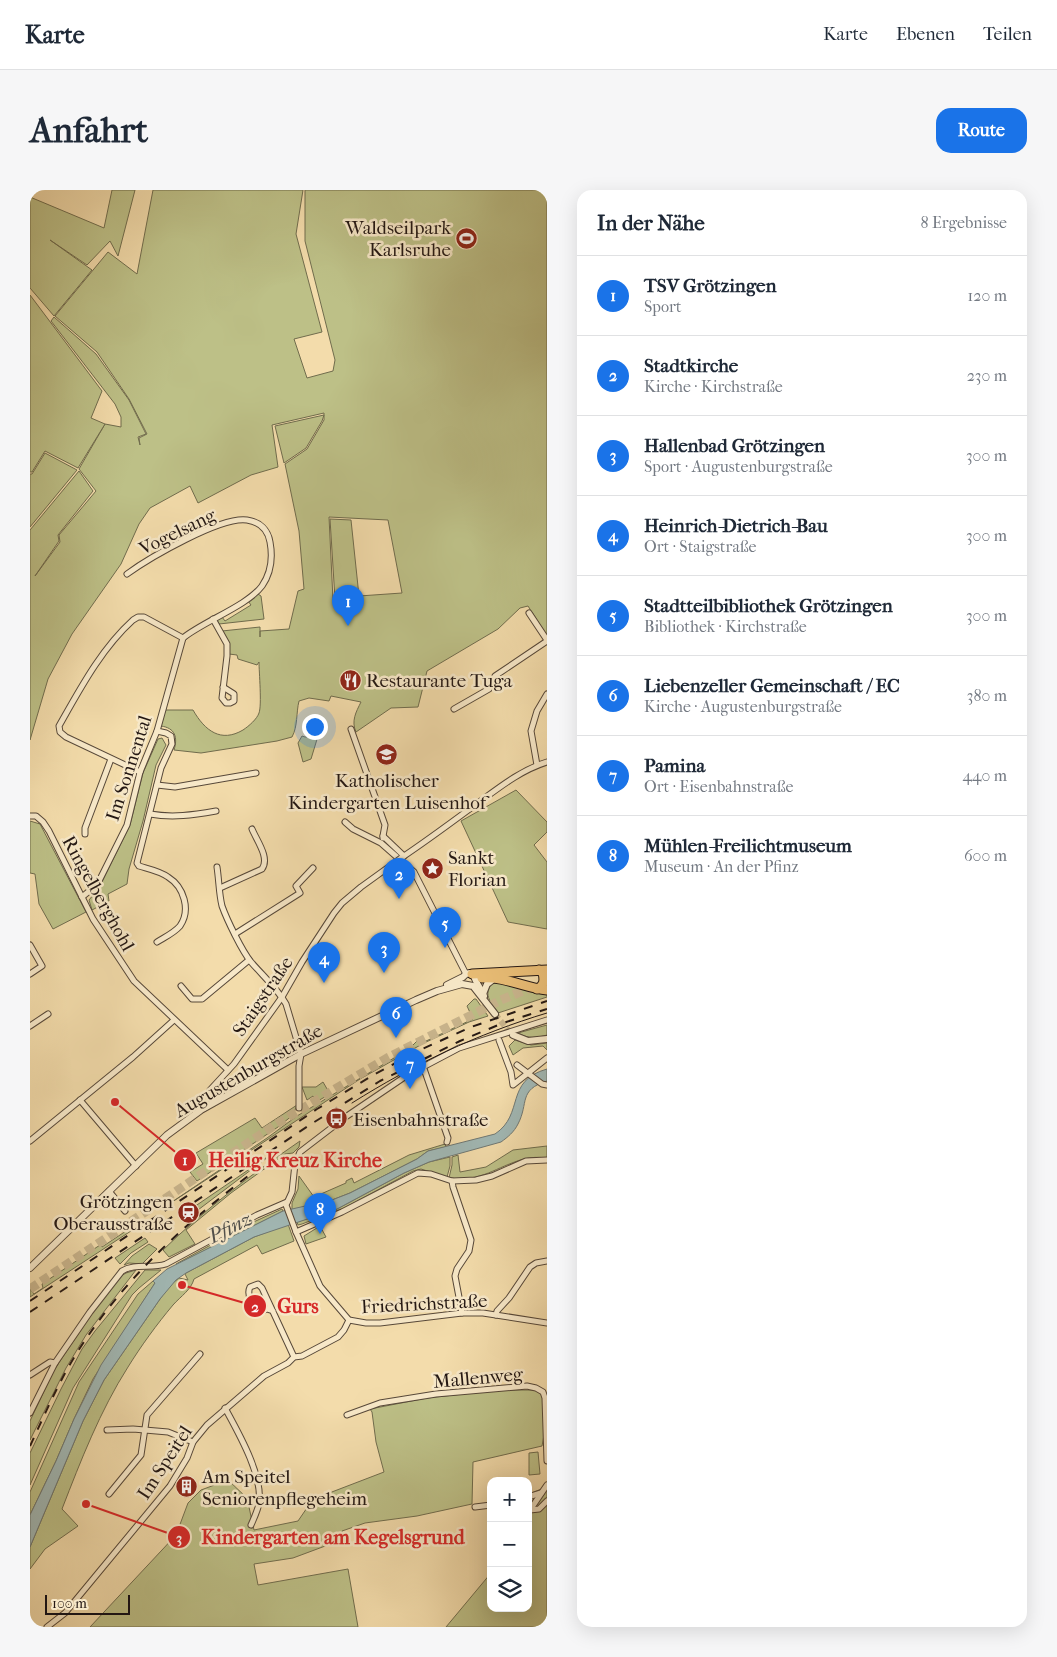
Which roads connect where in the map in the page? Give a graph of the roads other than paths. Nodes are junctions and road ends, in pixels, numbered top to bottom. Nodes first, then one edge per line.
1 (127, 574) dead end
2 (529, 613) dead end
3 (213, 619) junction
4 (182, 638) junction
5 (547, 640) edge
6 (224, 688) dead end
7 (547, 694) edge
8 (454, 709) dead end
9 (351, 729) dead end
10 (157, 731) junction
11 (112, 759) junction
12 (547, 762) edge
13 (537, 765) junction
14 (140, 772) junction
15 (256, 773) dead end
16 (157, 785) junction
17 (216, 810) dead end
18 (150, 814) junction
19 (30, 816) edge
20 (345, 822) dead end
21 (252, 829) dead end
22 (85, 834) dead end
23 (383, 836) junction
24 (381, 843) junction
25 (401, 858) junction
26 (217, 867) dead end
27 (313, 868) dead end
28 (220, 888) junction
29 (82, 896) junction
30 (236, 934) junction
31 (157, 942) dead end
32 (30, 945) edge
33 (249, 960) junction
34 (543, 970) edge
35 (528, 971) junction
36 (30, 974) edge
37 (495, 978) junction
38 (469, 979) junction
39 (181, 986) dead end
40 (524, 986) junction
41 (537, 989) junction
42 (547, 990) edge
43 (484, 994) junction
44 (282, 997) junction
45 (486, 1001) junction
46 (48, 1014) dead end
47 (495, 1014) tunnel mouth
48 (174, 1020) junction
49 (547, 1020) edge
50 (30, 1026) edge
51 (513, 1035) tunnel mouth
52 (547, 1039) edge
53 (499, 1040) dead end
54 (301, 1054) junction
55 (547, 1058) edge
56 (423, 1066) junction
57 (228, 1070) junction
58 (511, 1072) junction
59 (529, 1075) junction
60 (544, 1084) edge
61 (80, 1100) junction
62 (213, 1103) junction
63 (298, 1108) dead end
64 (30, 1141) edge
65 (447, 1142) dead end
66 (547, 1160) edge
67 (136, 1166) junction
68 (452, 1181) junction
69 (109, 1191) junction
70 (287, 1202) junction
71 (125, 1211) dead end
72 (295, 1230) junction
73 (547, 1260) edge
74 (30, 1268) edge
75 (273, 1311) junction
76 (462, 1313) junction
77 (496, 1314) junction
78 (349, 1320) junction
79 (547, 1323) edge
80 (200, 1354) dead end
81 (294, 1357) junction
82 (55, 1363) junction
83 (30, 1375) edge
84 (226, 1408) junction
85 (30, 1413) edge
86 (347, 1415) dead end
87 (107, 1430) dead end
88 (145, 1430) junction
89 (193, 1442) junction
90 (547, 1461) edge
91 (547, 1485) edge
92 (541, 1493) junction
93 (110, 1494) dead end
94 (532, 1496) edge
95 (547, 1501) edge
96 (532, 1505) edge
97 (487, 1506) edge
98 (475, 1507) dead end
99 (532, 1509) edge
100 (251, 1525) dead end
101 (47, 1627) edge

1 - 3 street, Vogelsang
2 - 5 street
3 - 4 street, Vogelsang
3 - 6 street
4 - 10 street, Im Sonnental
4 - 11 street
5 - 8 street
7 - 13 street
9 - 23 street
10 - 14 street, Im Sonnental
10 - 16 street
11 - 14 street
11 - 22 street
12 - 13 street, Staigstraße
13 - 25 street, Staigstraße
14 - 29 street, Im Sonnental
15 - 16 street
16 - 18 street
17 - 18 street
18 - 31 street
19 - 29 street, Ringelberghohl
20 - 24 street
21 - 28 street
23 - 24 street
23 - 25 street
24 - 38 street
25 - 44 street, Staigstraße
26 - 28 street
27 - 30 street
28 - 30 street
29 - 48 street, Ringelberghohl
30 - 33 street
32 - 36 street
33 - 39 street
33 - 44 street
34 - 35 highway
34 - 41 highway
35 - 38 highway
35 - 40 highway
37 - 38 highway
37 - 40 highway
37 - 43 street
38 - 43 street
38 - 45 street
38 - 54 street, Augustenburgstraße
40 - 41 highway
41 - 42 highway
43 - 45 street
44 - 54 street
44 - 57 street, Staigstraße
45 - 47 street
46 - 50 street
48 - 57 street, Ringelberghohl
48 - 61 street
49 - 56 street
51 - 52 street
53 - 58 street
54 - 62 street, Augustenburgstraße
54 - 63 street
55 - 59 street
56 - 65 street
56 - 70 street
57 - 62 street, Staigstraße
58 - 59 street
58 - 59 street
59 - 60 street
61 - 64 street
61 - 67 street
62 - 67 street, Augustenburgstraße
66 - 68 street
67 - 69 street, Augustenburgstraße
68 - 72 street
68 - 76 street
69 - 71 street
69 - 74 street, Augustenburgstraße
70 - 72 street, Friedrichstraße
70 - 82 street
72 - 78 street, Friedrichstraße
73 - 77 street
75 - 75 street
75 - 81 street
76 - 77 street, Friedrichstraße
76 - 78 street, Friedrichstraße
77 - 79 street, Friedrichstraße
78 - 81 street, Im Speitel
80 - 88 street
81 - 84 street, Im Speitel
82 - 83 street
82 - 85 street
84 - 89 street, Im Speitel
84 - 100 street
86 - 90 street, Mallenweg
87 - 88 street
88 - 89 street
88 - 93 street
89 - 101 street, Im Speitel
91 - 92 street
92 - 94 street
92 - 96 street
95 - 99 street
97 - 98 street

